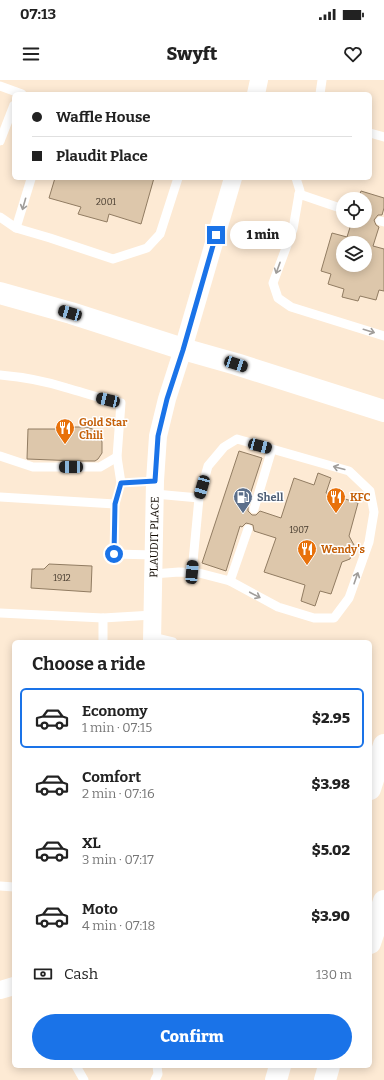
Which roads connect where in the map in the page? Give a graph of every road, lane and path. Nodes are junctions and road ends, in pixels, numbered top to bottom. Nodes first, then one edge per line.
1 (260, 80) edge
2 (322, 80) edge
3 (0, 86) edge
4 (15, 92) edge
5 (257, 92) edge
6 (320, 92) edge
7 (12, 110) edge
8 (372, 134) edge
9 (384, 137) edge
10 (0, 141) edge
11 (31, 180) edge
12 (177, 180) edge
13 (232, 180) edge
14 (297, 180) edge
15 (299, 194) junction
16 (336, 207) edge
17 (0, 217) edge
18 (16, 228) junction
19 (0, 293) edge
20 (384, 336) edge
21 (183, 350) junction
22 (0, 375) edge
23 (384, 411) edge
24 (272, 449) junction
25 (0, 456) edge
26 (117, 457) junction
27 (121, 483) junction
28 (155, 488) junction
29 (0, 497) edge
30 (199, 498) junction
31 (115, 504) junction
32 (254, 509) dead end
33 (248, 529) dead end
34 (154, 555) junction
35 (192, 572) junction
36 (153, 574) junction
37 (230, 581) junction
38 (0, 613) edge
39 (152, 615) junction
40 (103, 618) junction
41 (103, 640) edge
42 (152, 640) edge
43 (384, 746) edge
44 (372, 783) edge
45 (0, 886) edge
46 (12, 887) edge
47 (384, 901) edge
48 (372, 937) edge
49 (12, 987) edge
50 (0, 990) edge
51 (77, 1068) edge
52 (157, 1068) edge
53 (279, 1068) edge
54 (328, 1068) edge
55 (84, 1080) edge
56 (155, 1080) edge
57 (276, 1080) edge
58 (325, 1080) edge

1 - 5 street
2 - 6 lane
3 - 4 lane
7 - 10 lane
8 - 9 lane
11 -> 18 lane
12 - 18 lane
13 - 21 street, PLAUDIT PLACE
14 - 15 lane
15 - 16 lane
15 -> 20 lane
17 - 18 lane
19 - 21 street
21 - 23 street
21 - 28 street, PLAUDIT PLACE
22 - 26 lane
24 - 30 lane
24 - 32 lane
37 -> 24 lane
25 - 26 lane
26 - 27 lane
27 - 28 lane
27 - 31 lane
28 - 30 lane
28 - 34 street, PLAUDIT PLACE
29 - 31 lane
30 - 35 lane
31 - 34 lane
33 - 37 lane
34 - 36 street, PLAUDIT PLACE
35 - 36 lane
35 - 37 lane
36 - 39 street, PLAUDIT PLACE
38 - 40 lane
39 - 40 lane
39 - 42 street, PLAUDIT PLACE
40 - 41 lane
43 - 44 street
45 - 46 lane
47 - 48 street
49 - 50 street
51 - 55 lane
52 - 56 lane
53 - 57 street
54 - 58 street

